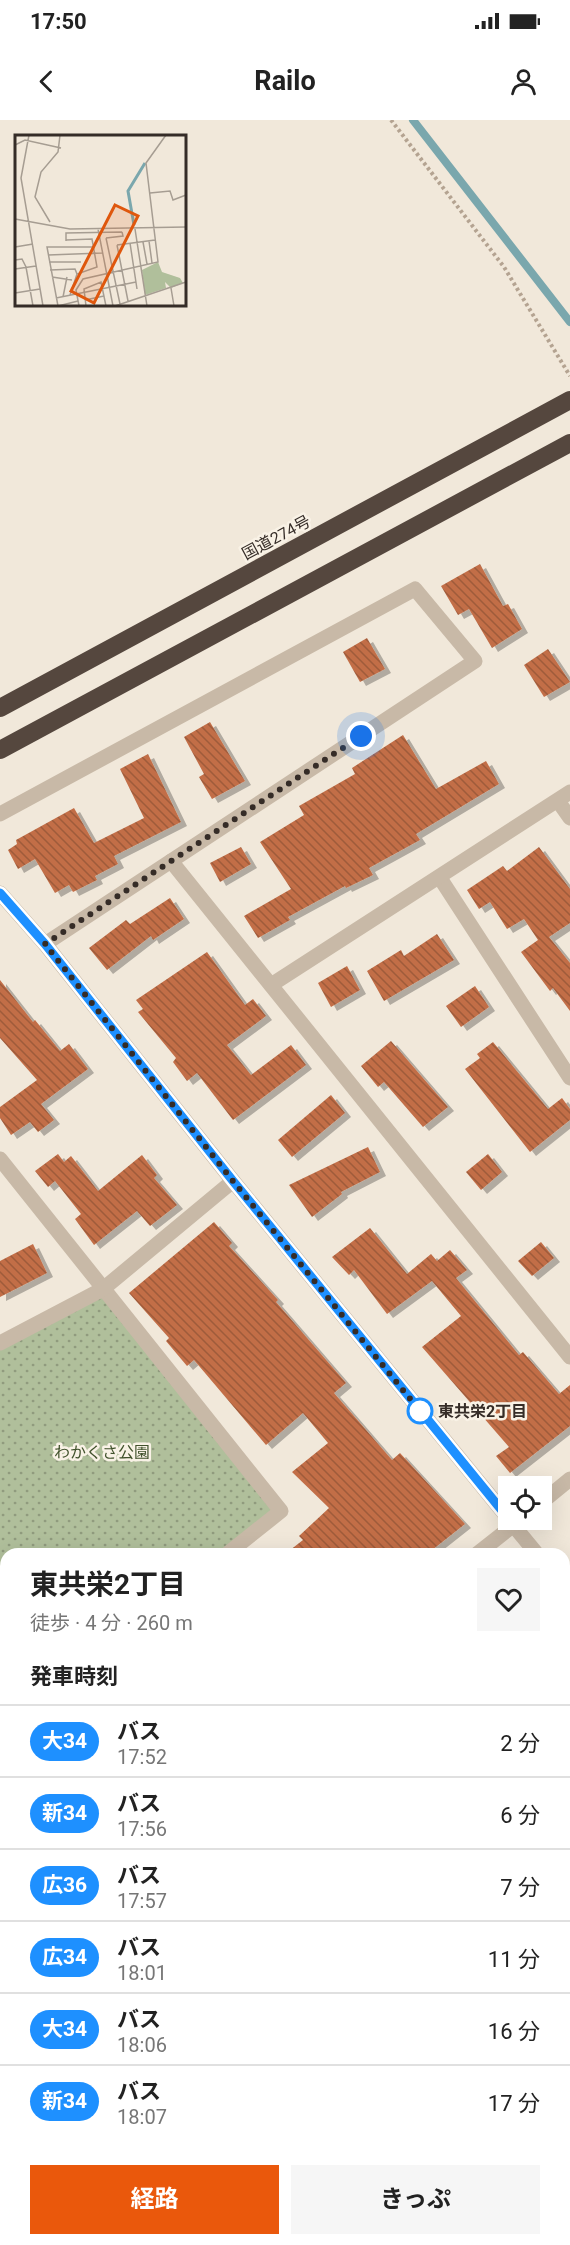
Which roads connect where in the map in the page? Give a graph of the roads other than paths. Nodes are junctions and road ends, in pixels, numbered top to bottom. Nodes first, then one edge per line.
1 (570, 400) edge
2 (570, 443) edge
3 (0, 708) edge
4 (0, 750) edge
5 (564, 796) edge
6 (0, 814) edge
7 (570, 818) edge
8 (171, 861) junction
9 (440, 878) junction
10 (0, 893) edge
11 (45, 944) junction
12 (271, 985) junction
13 (570, 1078) edge
14 (0, 1161) edge
15 (233, 1181) junction
16 (103, 1289) junction
17 (0, 1343) edge
18 (570, 1357) edge
19 (570, 1479) edge
20 (552, 1494) edge
21 (498, 1503) edge
22 (503, 1530) edge
23 (520, 1530) edge
24 (234, 1548) edge
25 (484, 1548) edge
26 (533, 1548) edge

1 - 3 highway, 国道274号
2 - 4 highway
5 - 7 street
5 - 9 street
6 - 8 street
8 - 11 street
8 - 12 street
9 - 12 street
9 - 13 street
10 - 11 street
11 - 15 street
12 - 18 street
14 - 16 street
15 - 16 street
15 - 21 street
16 - 17 street
16 - 24 street
19 - 20 street
22 - 25 street
23 - 26 street

